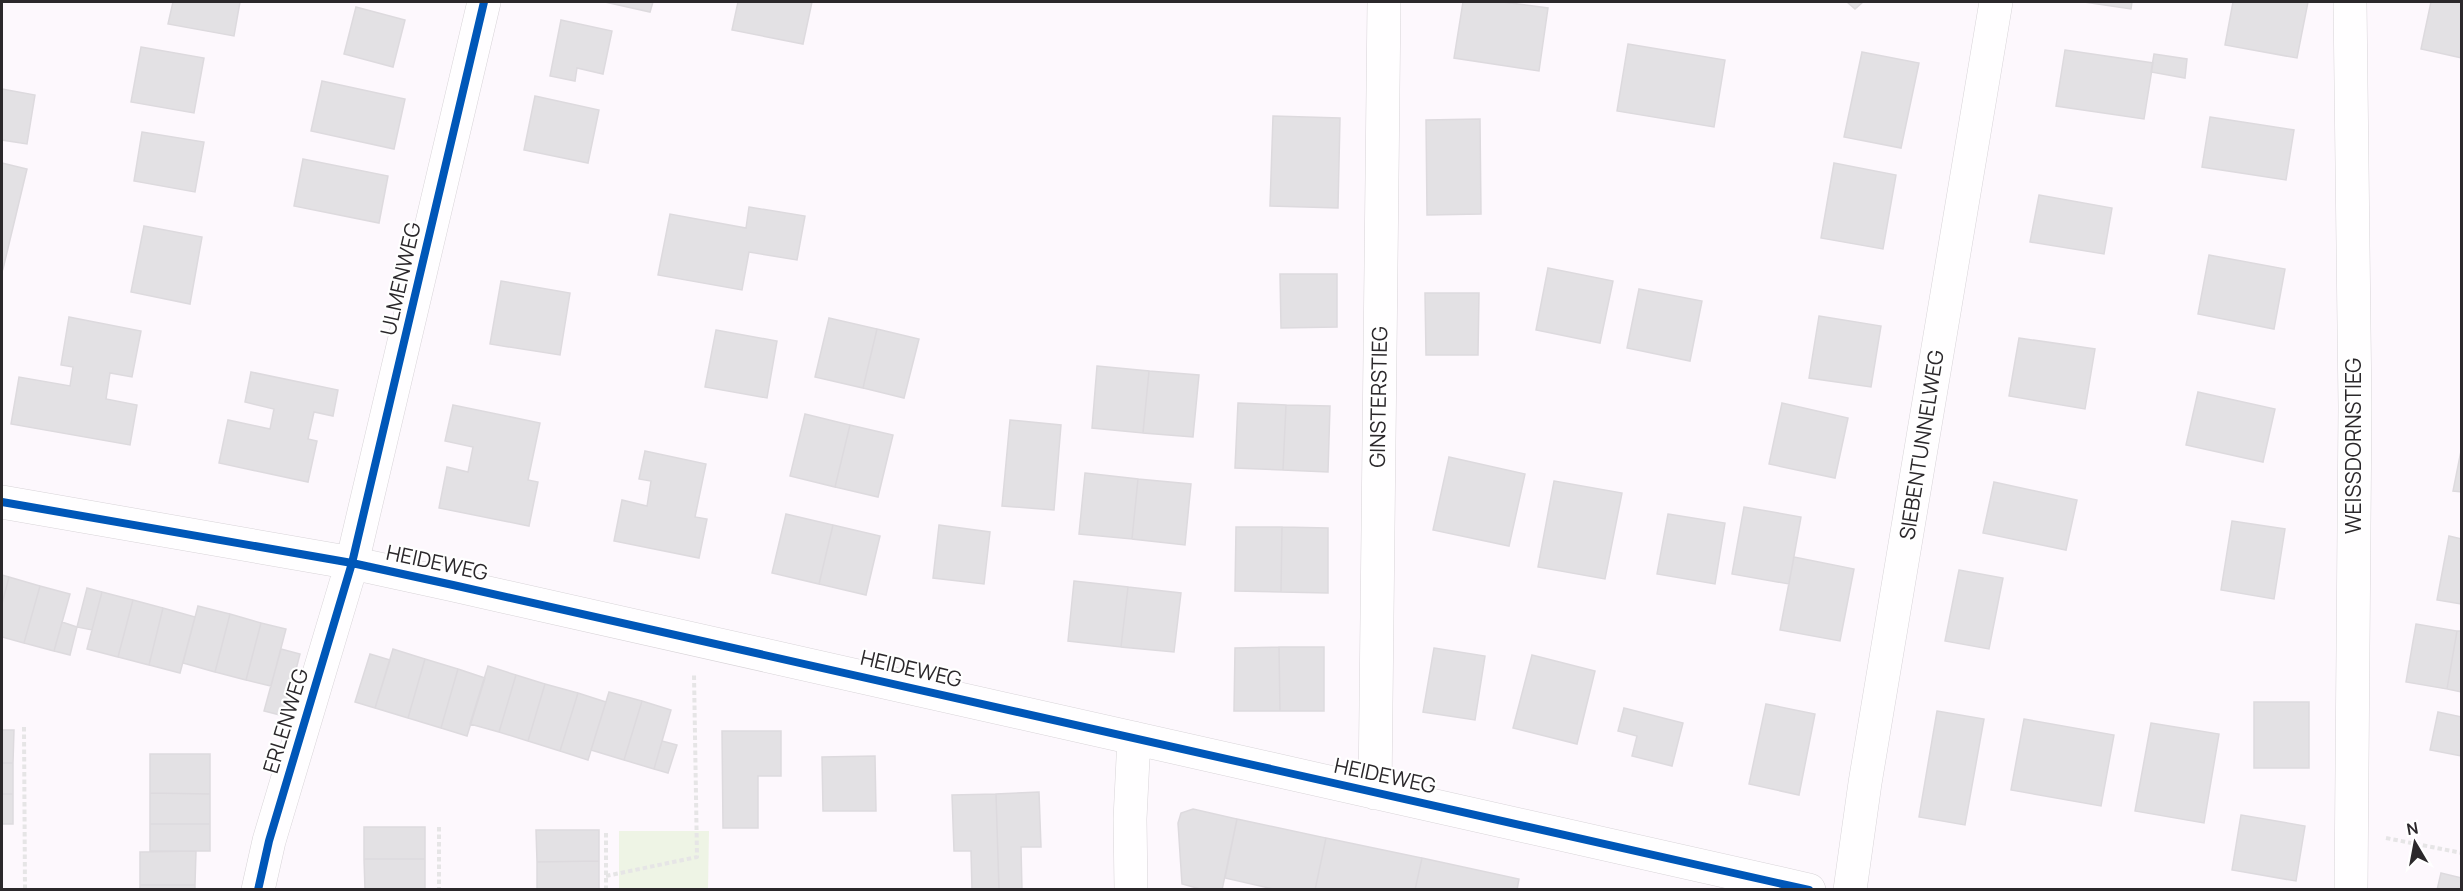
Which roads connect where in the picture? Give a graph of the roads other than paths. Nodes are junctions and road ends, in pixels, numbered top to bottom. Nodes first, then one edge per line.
1 (484, 2) edge
2 (1384, 2) edge
3 (1996, 2) edge
4 (2350, 2) edge
5 (2, 502) edge
6 (352, 563) junction
7 (1134, 738) junction
8 (1375, 792) junction
9 (258, 890) edge
10 (1131, 890) edge
11 (1809, 890) edge
12 (1850, 890) edge
13 (2351, 890) edge

1 - 6 street, ULMENWEG
2 - 8 street, GINSTERSTIEG
3 - 12 street, SIEBENTUNNELWEG
4 - 13 street, WEISSDORNSTIEG
5 - 6 street, HEIDEWEG
6 - 7 street, HEIDEWEG
6 - 9 street, ERLENWEG
7 - 8 street, HEIDEWEG
7 - 10 street
8 - 11 street, HEIDEWEG

